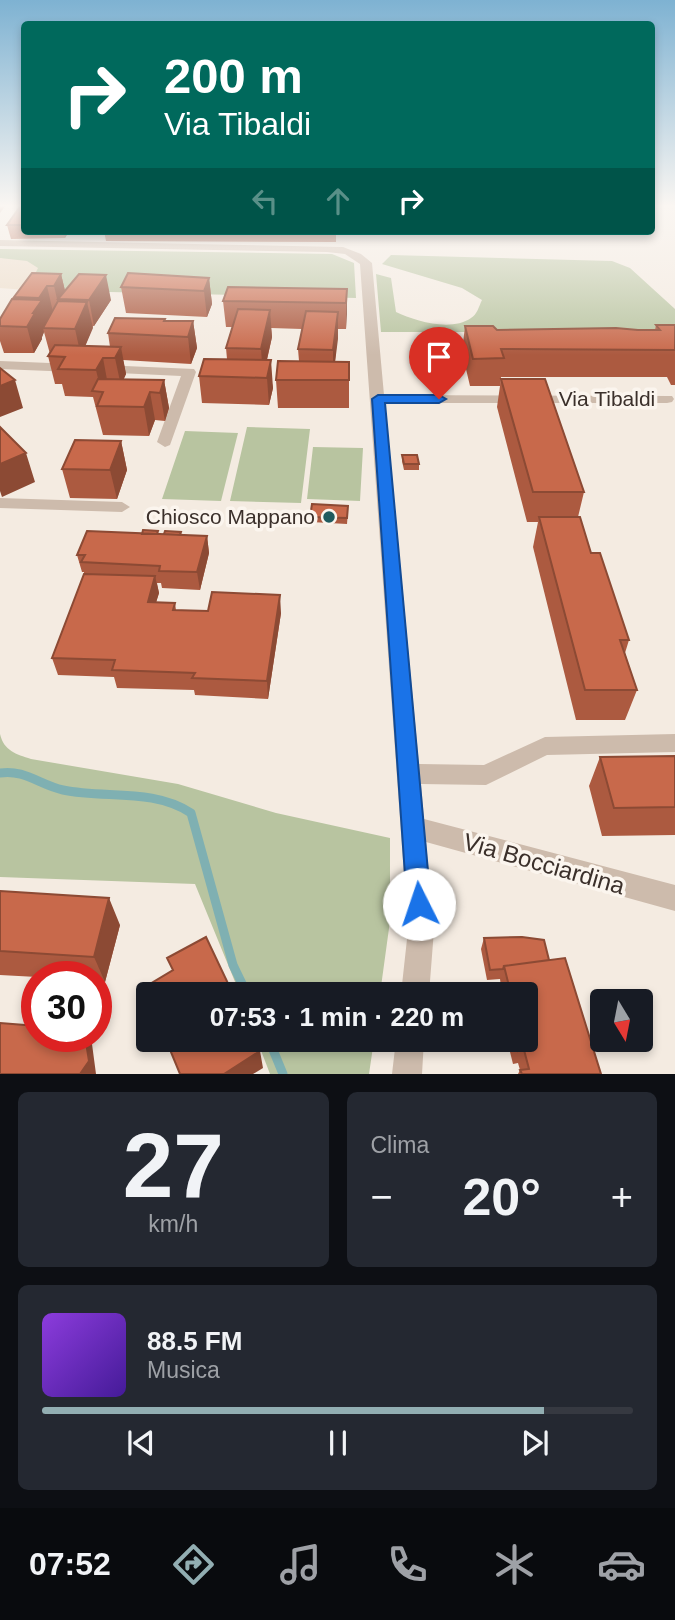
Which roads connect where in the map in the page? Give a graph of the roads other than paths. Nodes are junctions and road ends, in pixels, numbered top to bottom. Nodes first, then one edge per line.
1 (357, 255) edge
2 (0, 365) edge
3 (378, 399) junction
4 (667, 399) dead end
5 (165, 442) dead end
6 (0, 503) edge
7 (122, 507) dead end
8 (675, 743) edge
9 (409, 774) junction
10 (414, 827) junction
11 (675, 898) edge
12 (416, 982) edge
13 (409, 1052) edge
14 (407, 1074) edge

1 - 3 street
2 - 5 street
3 - 4 street, Via Tibaldi
3 - 9 street
6 - 7 street
8 - 9 street
9 - 10 street
10 - 11 street, Via Bocciardina
10 - 12 street
13 - 14 street

